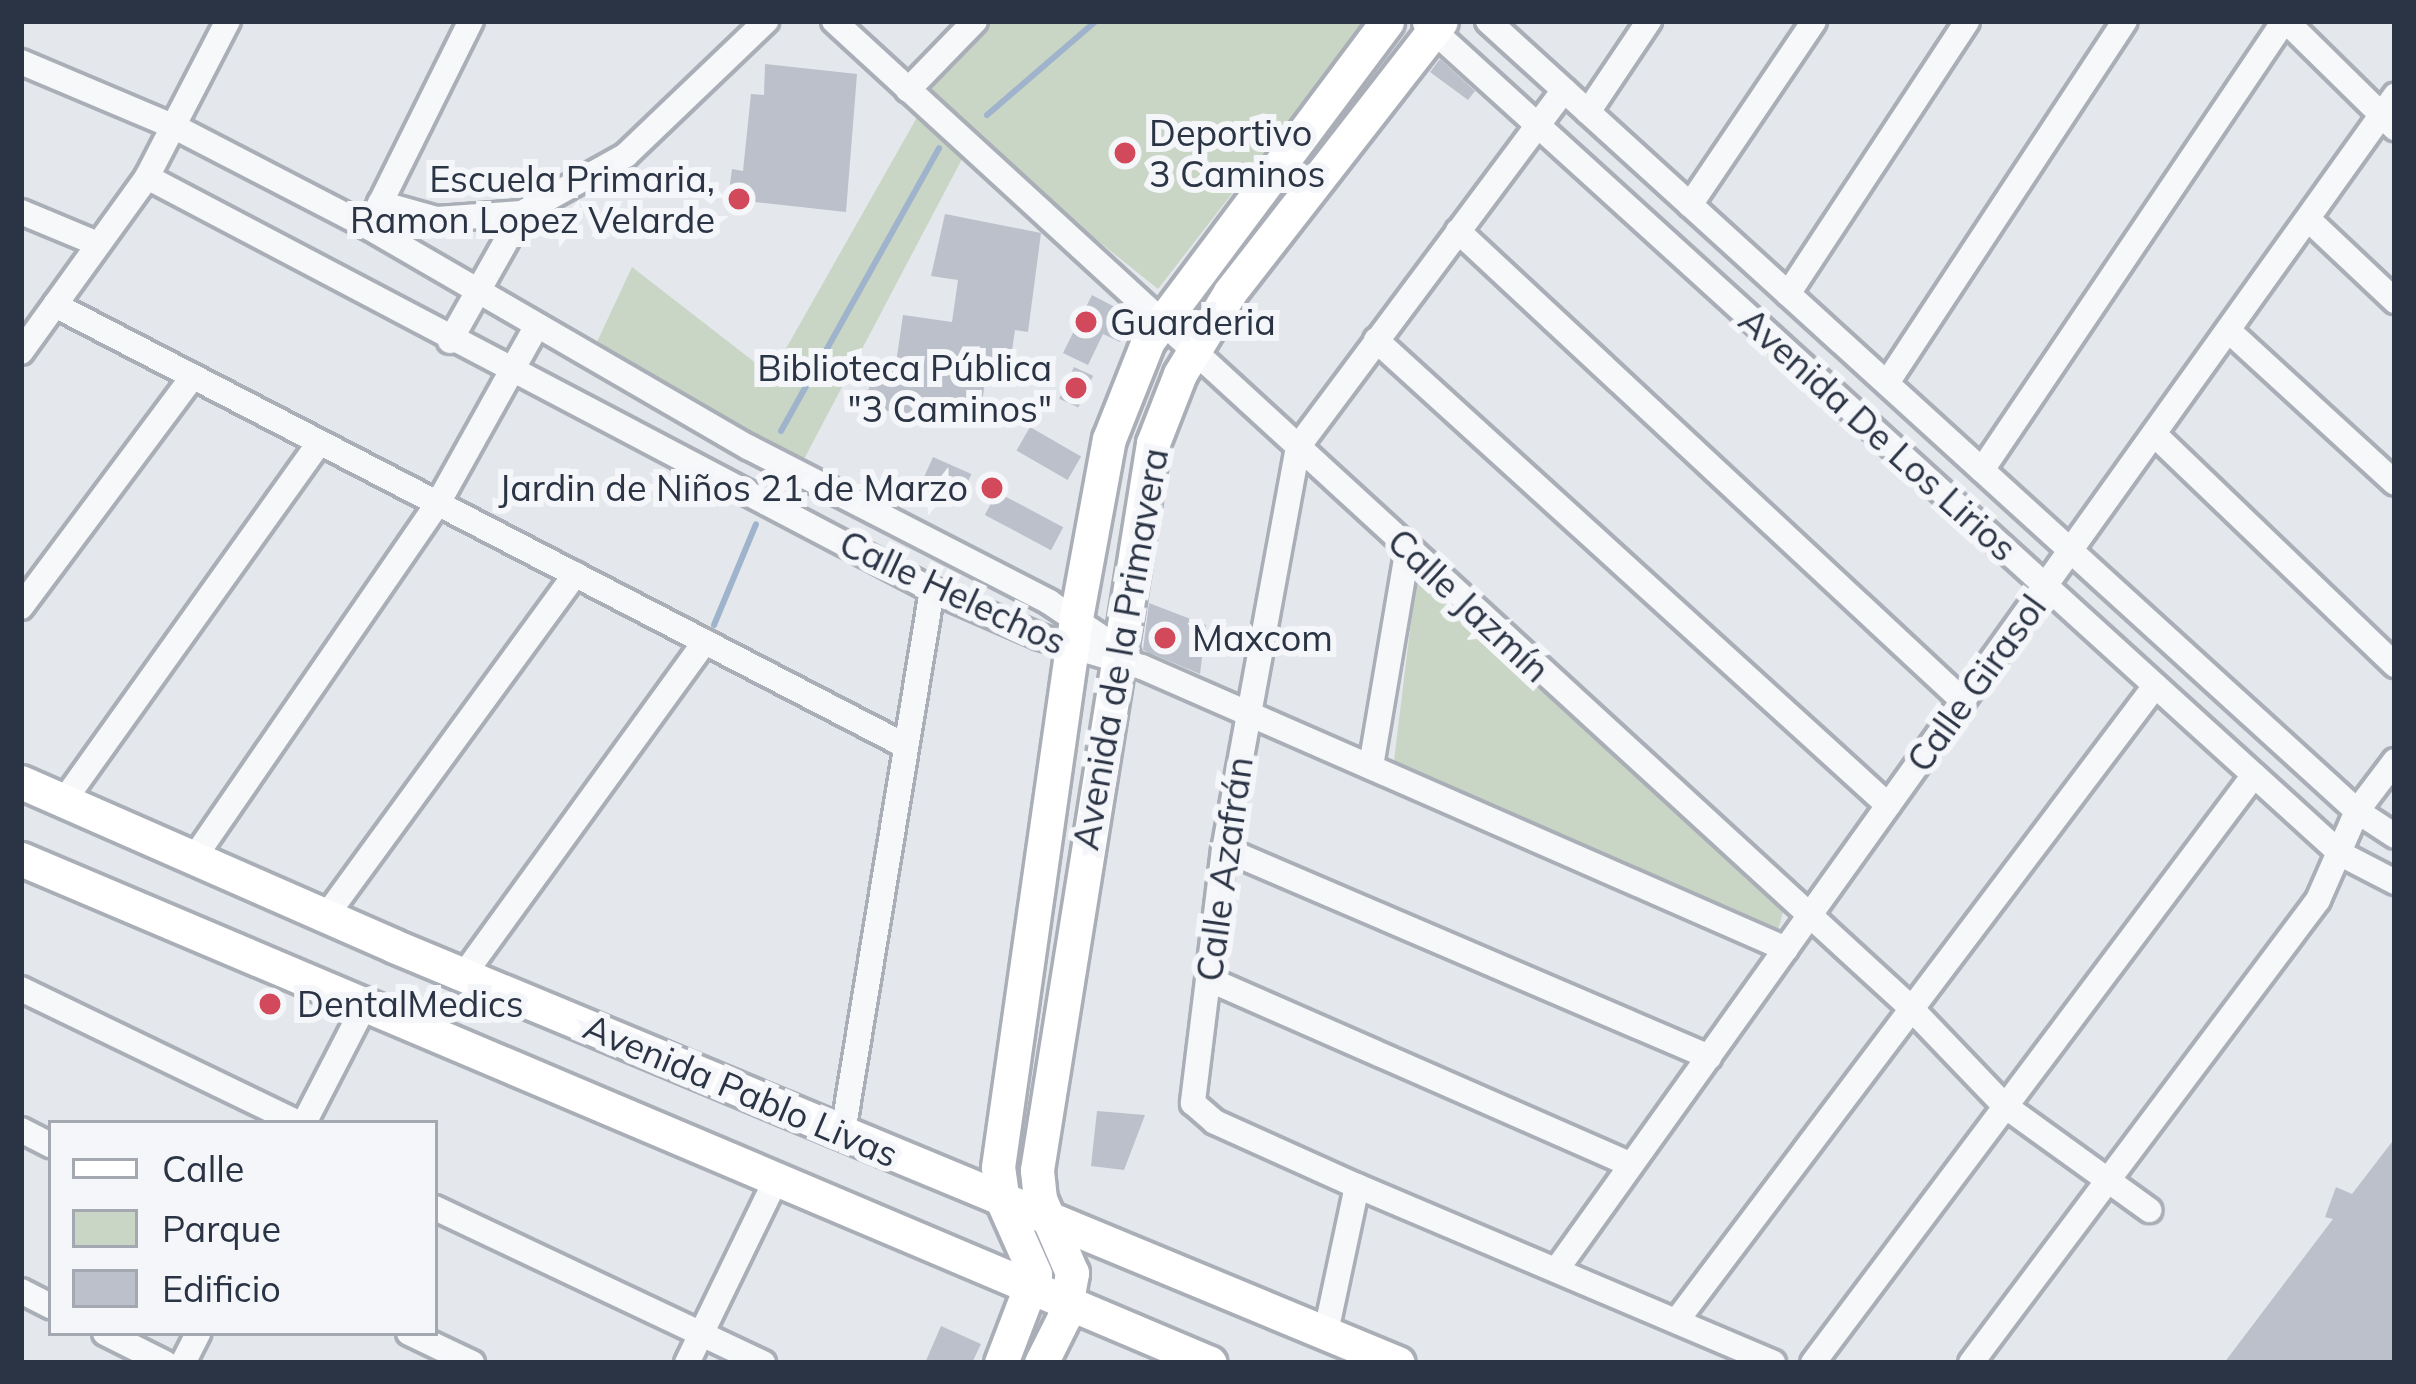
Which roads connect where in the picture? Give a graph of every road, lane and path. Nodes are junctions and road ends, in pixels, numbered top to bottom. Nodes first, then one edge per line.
1 (228, 21) edge
2 (471, 21) edge
3 (766, 21) edge
4 (834, 21) edge
5 (976, 21) edge
6 (1387, 21) edge
7 (1488, 21) edge
8 (1649, 21) edge
9 (1814, 21) edge
10 (1967, 21) edge
11 (2125, 21) edge
12 (2285, 21) edge
13 (1433, 24) edge
14 (21, 62) edge
15 (908, 90) junction
16 (1564, 90) junction
17 (1588, 112) junction
18 (2391, 113) edge
19 (1536, 123) junction
20 (177, 128) junction
21 (147, 177) junction
22 (380, 203) junction
23 (1690, 205) junction
24 (21, 212) edge
25 (522, 213) junction
26 (2308, 219) junction
27 (368, 227) junction
28 (1458, 231) junction
29 (98, 244) junction
30 (474, 292) junction
31 (1788, 294) junction
32 (2395, 301) edge
33 (55, 304) junction
34 (1159, 326) junction
35 (535, 328) junction
36 (2228, 330) junction
37 (1376, 340) junction
38 (450, 341) junction
39 (21, 352) edge
40 (1191, 353) junction
41 (512, 367) junction
42 (192, 378) junction
43 (1887, 383) junction
44 (2154, 434) junction
45 (319, 443) junction
46 (1298, 447) junction
47 (1982, 470) junction
48 (2395, 483) edge
49 (437, 505) junction
50 (1408, 548) junction
51 (2070, 551) junction
52 (575, 574) junction
53 (2045, 586) junction
54 (932, 590) junction
55 (21, 608) edge
56 (1074, 633) junction
57 (705, 642) junction
58 (1124, 658) junction
59 (2395, 665) edge
60 (2156, 686) junction
61 (1963, 700) junction
62 (1247, 716) junction
63 (904, 745) junction
64 (2395, 761) edge
65 (1371, 766) junction
66 (2254, 775) junction
67 (21, 782) edge
68 (64, 802) junction
69 (1888, 805) junction
70 (2357, 811) junction
71 (2395, 836) edge
72 (1224, 849) junction
73 (2341, 854) junction
74 (194, 858) junction
75 (21, 860) edge
76 (2395, 882) edge
77 (326, 916) junction
78 (1808, 918) junction
79 (1786, 949) junction
80 (465, 973) junction
81 (1208, 980) junction
82 (21, 989) edge
83 (365, 1005) junction
84 (1909, 1006) junction
85 (1708, 1057) junction
86 (2005, 1106) junction
87 (295, 1120) edge
88 (303, 1120) edge
89 (21, 1130) edge
90 (843, 1132) junction
91 (48, 1144) edge
92 (1631, 1165) junction
93 (2110, 1183) junction
94 (774, 1184) junction
95 (1357, 1186) junction
96 (1003, 1202) junction
97 (438, 1210) edge
98 (2149, 1210) dead end
99 (1049, 1218) junction
100 (1556, 1269) junction
101 (21, 1291) edge
102 (1033, 1291) junction
103 (48, 1304) edge
104 (1067, 1305) junction
105 (1678, 1319) junction
106 (1326, 1332) junction
107 (702, 1333) junction
108 (111, 1336) edge
109 (415, 1336) edge
110 (165, 1363) edge
111 (472, 1363) edge
112 (687, 1363) edge
113 (763, 1363) edge
114 (1000, 1363) edge
115 (1041, 1363) edge
116 (1210, 1363) edge
117 (1399, 1363) edge
118 (1773, 1363) edge
119 (1813, 1363) edge
120 (1971, 1363) edge

1 - 20 street
2 - 22 street
3 - 25 street
4 - 15 street, Calle Jazmín
5 - 15 street
6 - 34 street, Avenida de la Primavera
7 - 16 street, Avenida De Los Lirios
8 - 17 street
9 - 23 street
10 - 31 street
11 - 43 street
12 - 18 street
12 - 47 street
13 - 19 street, Avenida De Los Lirios
13 - 40 street, Avenida de la Primavera
14 - 20 street
15 - 34 street, Calle Jazmín
16 - 17 street, Avenida De Los Lirios
16 - 19 street, Calle Azafrán
17 - 23 street, Avenida De Los Lirios
18 - 26 street, Calle Girasol
19 - 28 street, Calle Azafrán
19 - 53 street, Avenida De Los Lirios
20 - 21 street
20 - 27 street
21 - 29 street
21 - 38 street, Calle Helechos
22 - 25 street
22 - 27 street
23 - 31 street, Avenida De Los Lirios
24 - 29 street
25 - 30 street
26 - 32 street
26 - 36 street, Calle Girasol
27 - 30 street
28 - 37 street, Calle Azafrán
28 - 61 street
29 - 33 street
30 - 35 street
30 - 38 street
31 - 43 street, Avenida De Los Lirios
33 - 39 street
33 - 42 street
34 - 40 street, Calle Jazmín
34 - 56 street, Avenida de la Primavera
35 - 41 street
35 - 56 street
36 - 44 street, Calle Girasol
36 - 48 street
37 - 46 street, Calle Azafrán
37 - 69 street
38 - 41 street, Calle Helechos
40 - 46 street, Calle Jazmín
40 - 58 street, Avenida de la Primavera
41 - 49 street
41 - 54 street, Calle Helechos
42 - 45 street
42 - 55 street
43 - 47 street, Avenida De Los Lirios
44 - 51 street, Calle Girasol
44 - 59 street
45 - 49 street
45 - 68 street
46 - 50 street, Calle Jazmín
46 - 62 street, Calle Azafrán
47 - 51 street, Avenida De Los Lirios
49 - 52 street
49 - 74 street
50 - 65 street
50 - 78 street, Calle Jazmín
51 - 53 street, Calle Girasol
51 - 70 street, Avenida De Los Lirios
52 - 57 street
52 - 77 street
53 - 60 street, Avenida De Los Lirios
53 - 61 street, Calle Girasol
54 - 56 street, Calle Helechos
54 - 63 street
56 - 58 street
56 - 96 street, Avenida de la Primavera
57 - 63 street
57 - 80 street
58 - 62 street
58 - 99 street, Avenida de la Primavera
60 - 66 street, Avenida De Los Lirios
60 - 84 street
61 - 69 street, Calle Girasol
62 - 65 street
62 - 72 street, Calle Azafrán
63 - 90 street
64 - 70 street
65 - 79 street
66 - 73 street, Avenida De Los Lirios
66 - 86 street
67 - 68 street, Avenida Pablo Livas
68 - 74 street, Avenida Pablo Livas
69 - 78 street, Calle Girasol
70 - 71 street, Avenida De Los Lirios
70 - 73 street
72 - 81 street, Calle Azafrán
72 - 85 street
73 - 76 street, Avenida De Los Lirios
73 - 93 street
74 - 77 street, Avenida Pablo Livas
75 - 83 street, Avenida Pablo Livas
77 - 80 street, Avenida Pablo Livas
78 - 79 street, Calle Girasol
78 - 84 street, Calle Jazmín
79 - 85 street, Calle Girasol
80 - 90 street, Avenida Pablo Livas
81 - 92 street
81 - 95 street, Calle Azafrán
82 - 87 street
83 - 88 street
83 - 94 street, Avenida Pablo Livas
84 - 86 street, Calle Jazmín
84 - 105 street
85 - 92 street, Calle Girasol
86 - 93 street, Calle Jazmín
86 - 119 street
89 - 91 street
90 - 96 street, Avenida Pablo Livas
92 - 100 street, Calle Girasol
93 - 98 street, Calle Jazmín
93 - 120 street
94 - 102 street, Avenida Pablo Livas
94 - 107 street
95 - 100 street, Calle Azafrán
95 - 106 street
96 - 99 street, Avenida Pablo Livas
96 - 102 street
97 - 107 street
99 - 104 street, Avenida de la Primavera
99 - 106 street, Avenida Pablo Livas
100 - 105 street, Calle Azafrán
101 - 103 street
102 - 104 street, Avenida Pablo Livas
102 - 114 street
104 - 115 street
104 - 116 street, Avenida Pablo Livas
105 - 118 street, Calle Azafrán
106 - 117 street, Avenida Pablo Livas
107 - 112 street
107 - 113 street
108 - 110 street
109 - 111 street

